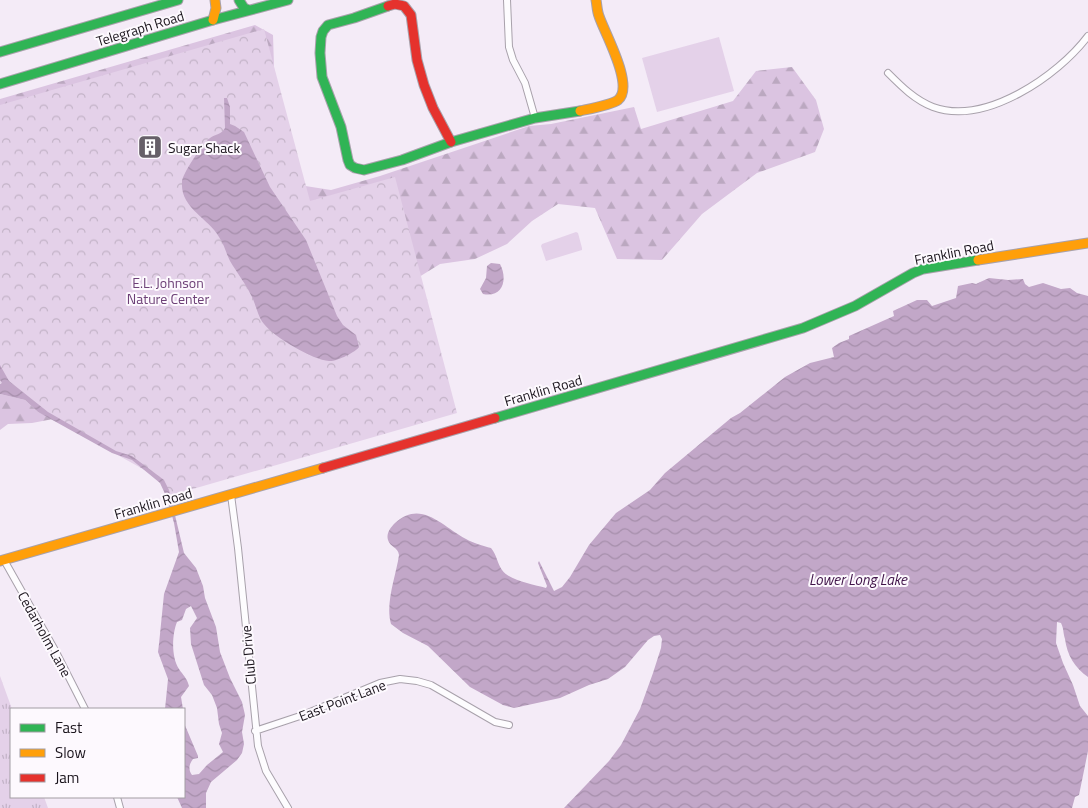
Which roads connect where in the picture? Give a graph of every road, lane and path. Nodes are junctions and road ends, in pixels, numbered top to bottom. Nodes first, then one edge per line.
1 (178, 0) edge
2 (215, 0) edge
3 (239, 0) edge
4 (288, 0) edge
5 (507, 0) edge
6 (596, 0) edge
7 (248, 10) junction
8 (213, 20) junction
9 (1088, 36) edge
10 (0, 52) edge
11 (888, 73) dead end
12 (0, 84) edge
13 (535, 118) junction
14 (451, 142) junction
15 (1088, 243) edge
16 (231, 495) junction
17 (2, 561) edge
18 (84, 708) edge
19 (509, 725) dead end
20 (255, 731) junction
21 (288, 808) edge

1 - 10 main road, Telegraph Road
2 - 8 main road
3 - 7 main road
4 - 7 main road, Telegraph Road
5 - 13 street
6 - 13 main road
7 - 8 main road, Telegraph Road
8 - 12 main road, Telegraph Road
9 - 11 street
13 - 14 main road
14 - 14 main road
15 - 16 main road, Franklin Road
16 - 17 main road, Franklin Road
16 - 20 street, Club Drive
17 - 18 street, Cedarholm Lane
19 - 20 street, East Point Lane
20 - 21 street, Club Drive

